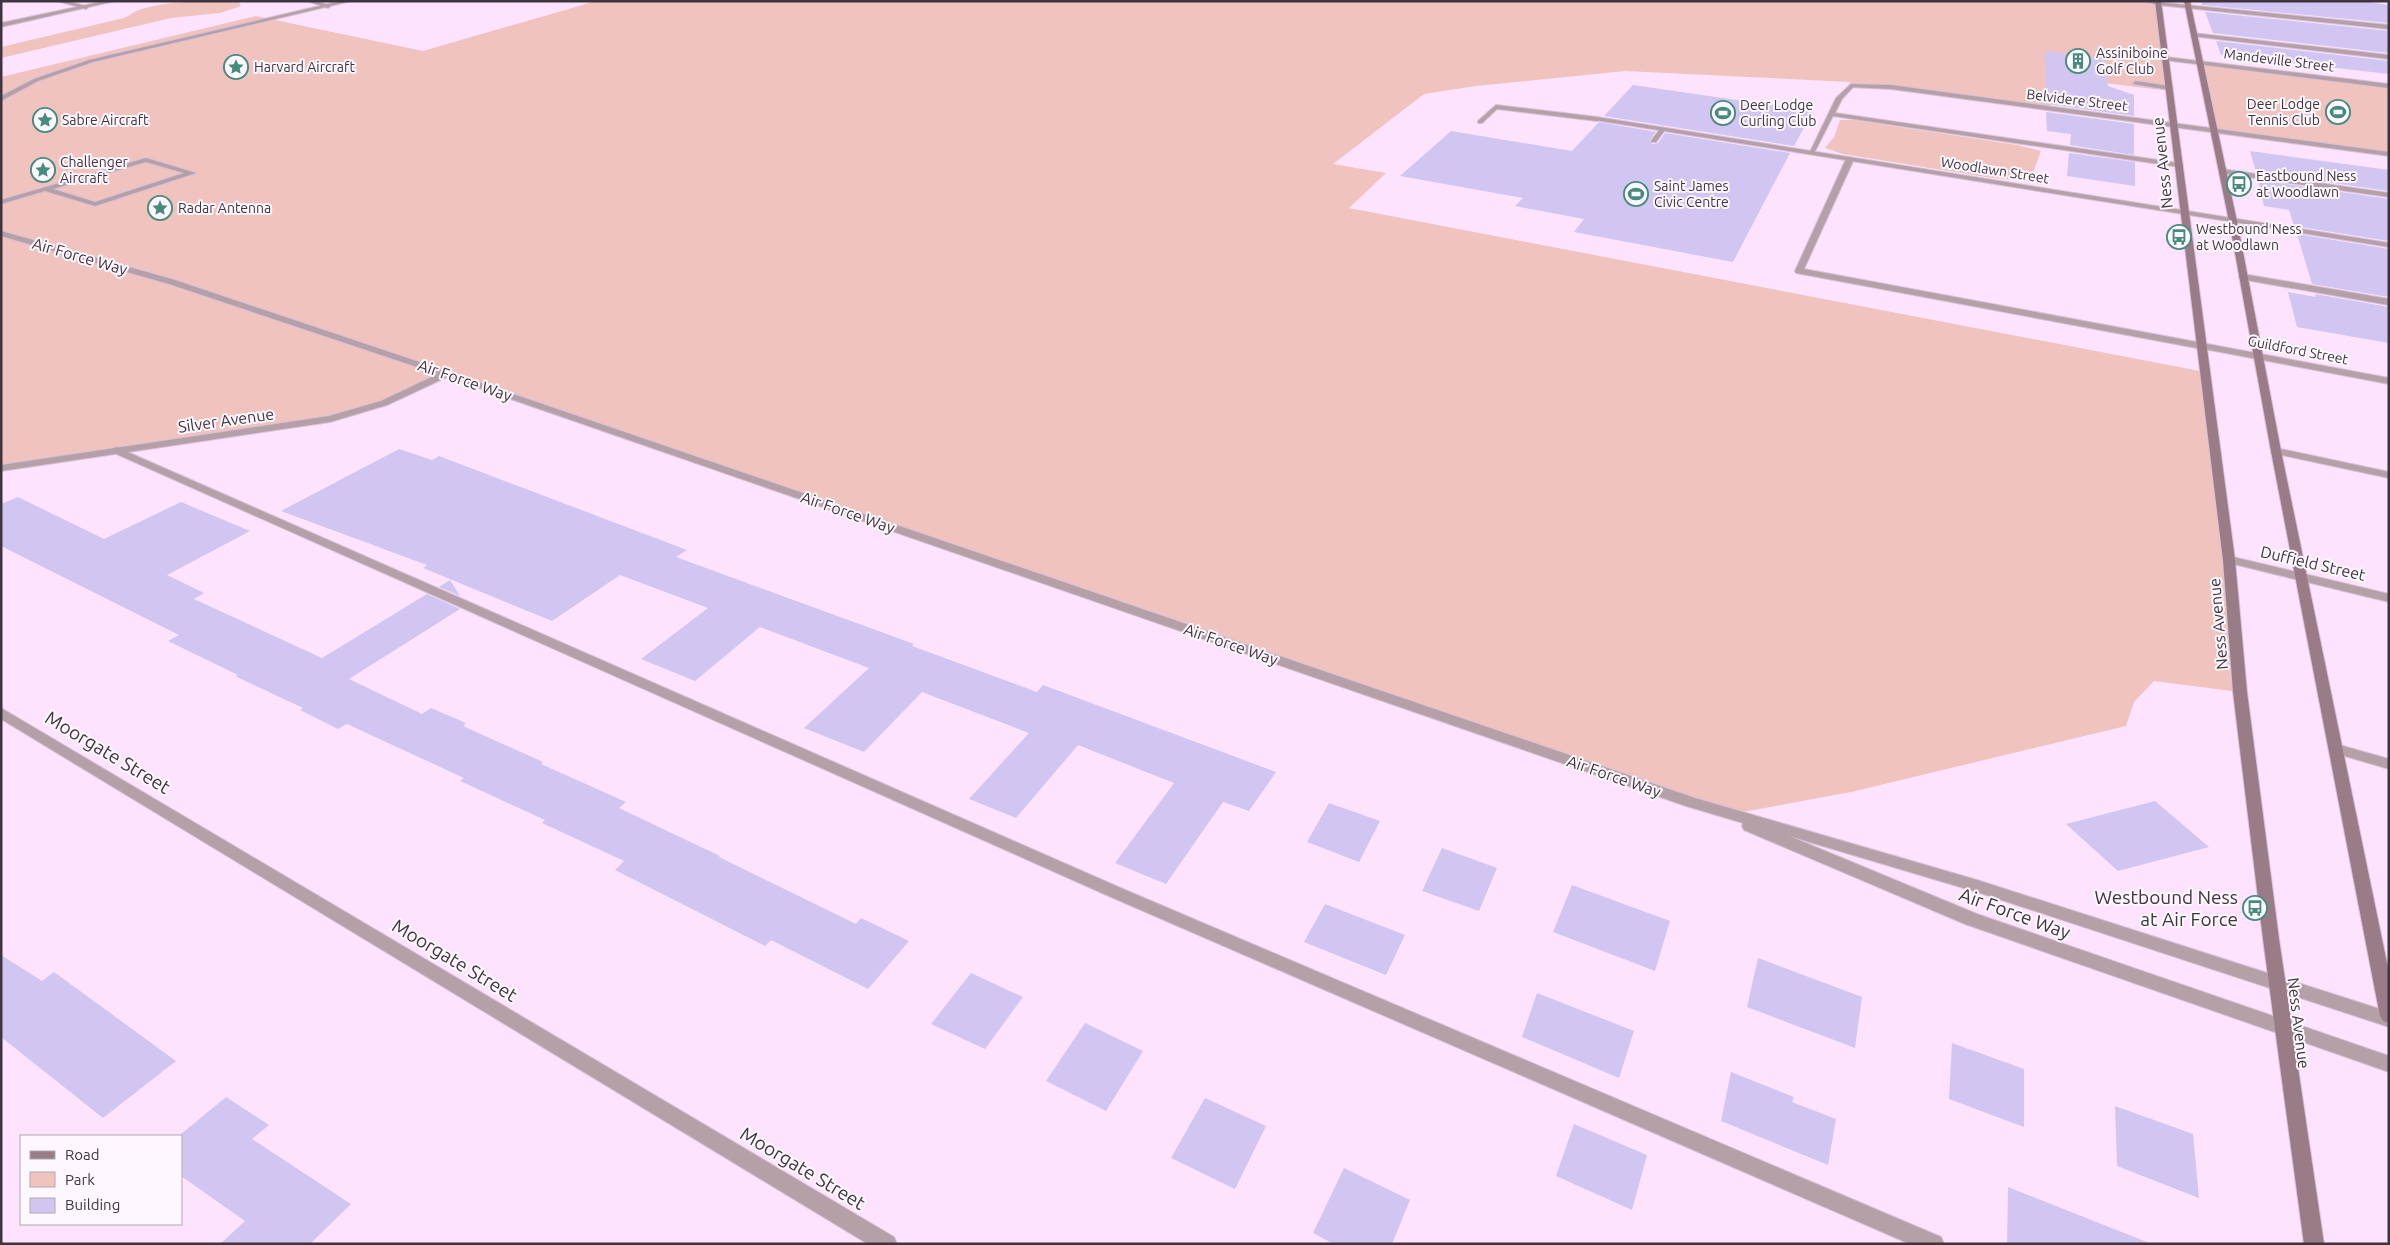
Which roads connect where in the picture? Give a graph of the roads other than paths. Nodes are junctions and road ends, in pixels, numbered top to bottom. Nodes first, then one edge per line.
1 (59, 1) edge
2 (113, 1) edge
3 (309, 1) edge
4 (349, 1) edge
5 (2144, 1) edge
6 (2158, 2) edge
7 (2189, 3) edge
8 (328, 6) junction
9 (86, 7) junction
10 (2389, 22) edge
11 (1, 26) edge
12 (2389, 27) edge
13 (2193, 35) junction
14 (2389, 57) edge
15 (2166, 59) junction
16 (2199, 63) junction
17 (2135, 83) dead end
18 (2389, 86) edge
19 (2170, 88) junction
20 (1, 99) edge
21 (1831, 114) junction
22 (1480, 122) dead end
23 (2174, 125) junction
24 (1662, 130) junction
25 (2214, 130) junction
26 (1654, 141) dead end
27 (1811, 153) junction
28 (2389, 154) edge
29 (1850, 159) junction
30 (2179, 165) junction
31 (2222, 170) junction
32 (45, 190) junction
33 (2389, 195) edge
34 (1, 202) edge
35 (2184, 212) junction
36 (2232, 220) junction
37 (1, 233) edge
38 (2389, 244) edge
39 (2243, 277) junction
40 (2389, 302) edge
41 (2202, 346) junction
42 (2258, 357) junction
43 (446, 374) junction
44 (2389, 381) edge
45 (116, 450) junction
46 (2276, 450) junction
47 (1, 468) edge
48 (2389, 475) edge
49 (2229, 560) junction
50 (2302, 577) junction
51 (2389, 598) edge
52 (1, 713) edge
53 (2336, 749) junction
54 (2389, 764) edge
55 (1691, 802) junction
56 (2278, 984) junction
57 (2389, 1016) edge
58 (2389, 1020) edge
59 (2283, 1029) junction
60 (2389, 1064) edge
61 (887, 1244) edge
62 (1934, 1244) edge
63 (2314, 1244) edge

1 - 9 street
2 - 9 street
3 - 8 street
4 - 8 street
5 - 6 street
6 - 7 street
6 - 15 main road, Ness Avenue
7 - 10 street
7 - 12 street
7 - 13 main road
8 - 20 street
9 - 11 street
13 - 14 street
13 - 16 main road
15 - 16 street, Mandeville Street
15 - 19 main road, Ness Avenue
16 - 18 street, Mandeville Street
16 - 25 main road
17 - 19 street
19 - 23 main road, Ness Avenue
21 - 23 street, Belvidere Street
21 - 27 street
21 - 30 street
22 - 24 street, Woodlawn Street
23 - 25 street, Belvidere Street
23 - 30 main road, Ness Avenue
24 - 26 street
24 - 27 street, Woodlawn Street
25 - 28 street, Belvidere Street
25 - 31 main road
27 - 29 street, Woodlawn Street
29 - 35 street, Woodlawn Street
29 - 41 street, Guildford Street
30 - 35 main road, Ness Avenue
31 - 33 street
31 - 36 main road
32 - 32 street
32 - 34 street
35 - 36 street, Woodlawn Street
35 - 41 main road, Ness Avenue
36 - 38 street, Woodlawn Street
36 - 39 main road
37 - 43 street, Air Force Way
39 - 40 street
39 - 42 main road
41 - 42 street, Guildford Street
41 - 49 main road, Ness Avenue
42 - 44 street, Guildford Street
42 - 46 main road
43 - 45 street, Silver Avenue
43 - 55 street, Air Force Way
45 - 47 street, Silver Avenue
45 - 62 street
46 - 48 street
46 - 50 main road
49 - 50 street, Duffield Street
49 - 56 main road, Ness Avenue
50 - 51 street, Duffield Street
50 - 53 main road
52 - 61 street, Moorgate Street
53 - 54 street
53 - 57 main road
55 - 56 street, Air Force Way
55 - 59 street, Air Force Way
56 - 58 street, Air Force Way
56 - 59 main road, Ness Avenue
59 - 60 street, Air Force Way
59 - 63 main road, Ness Avenue

